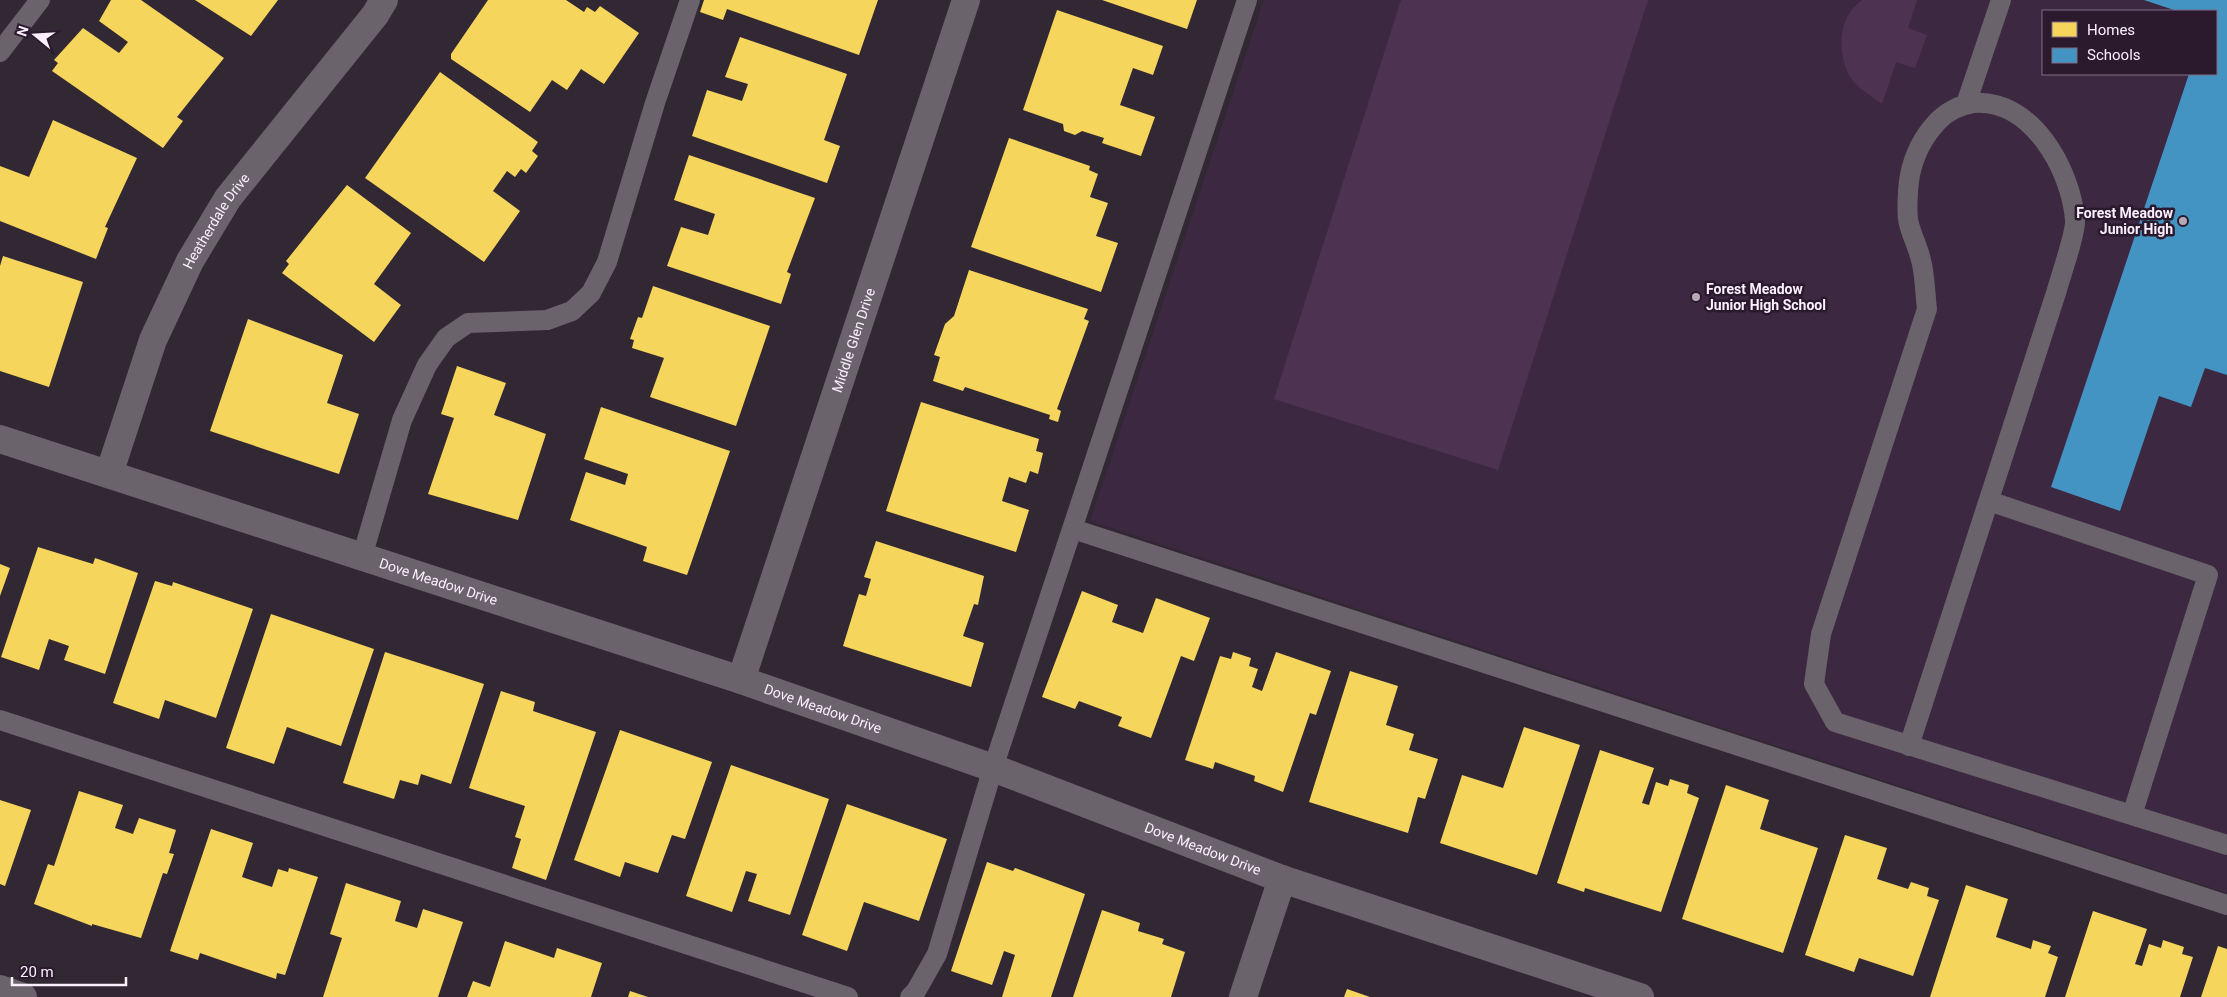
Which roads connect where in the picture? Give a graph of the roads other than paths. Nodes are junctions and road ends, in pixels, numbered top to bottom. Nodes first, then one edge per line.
1 (40, 0) edge
2 (384, 0) edge
3 (690, 0) edge
4 (966, 0) edge
5 (1247, 0) edge
6 (2001, 0) edge
7 (0, 52) edge
8 (1966, 104) junction
9 (0, 439) edge
10 (109, 474) junction
11 (1989, 500) junction
12 (1073, 528) junction
13 (362, 557) junction
14 (741, 680) junction
15 (0, 720) edge
16 (1909, 746) junction
17 (993, 768) junction
18 (2132, 815) junction
19 (2227, 845) edge
20 (1282, 879) junction
21 (2227, 905) edge
22 (0, 989) edge
23 (23, 997) edge
24 (848, 997) edge
25 (910, 997) edge
26 (1243, 997) edge
27 (1640, 997) edge

1 - 7 lane
2 - 10 street, Heatherdale Drive
3 - 13 lane
4 - 14 street, Middle Glen Drive
5 - 12 lane
6 - 8 lane
8 - 11 lane
8 - 16 lane
9 - 10 street, Dove Meadow Drive
10 - 13 street, Dove Meadow Drive
11 - 16 lane
11 - 18 lane
12 - 17 lane
12 - 21 lane
13 - 14 street, Dove Meadow Drive
14 - 17 street, Dove Meadow Drive
15 - 24 lane
16 - 18 lane
17 - 20 street, Dove Meadow Drive
17 - 25 lane
18 - 19 lane
20 - 26 street
20 - 27 street, Dove Meadow Drive
22 - 23 street

